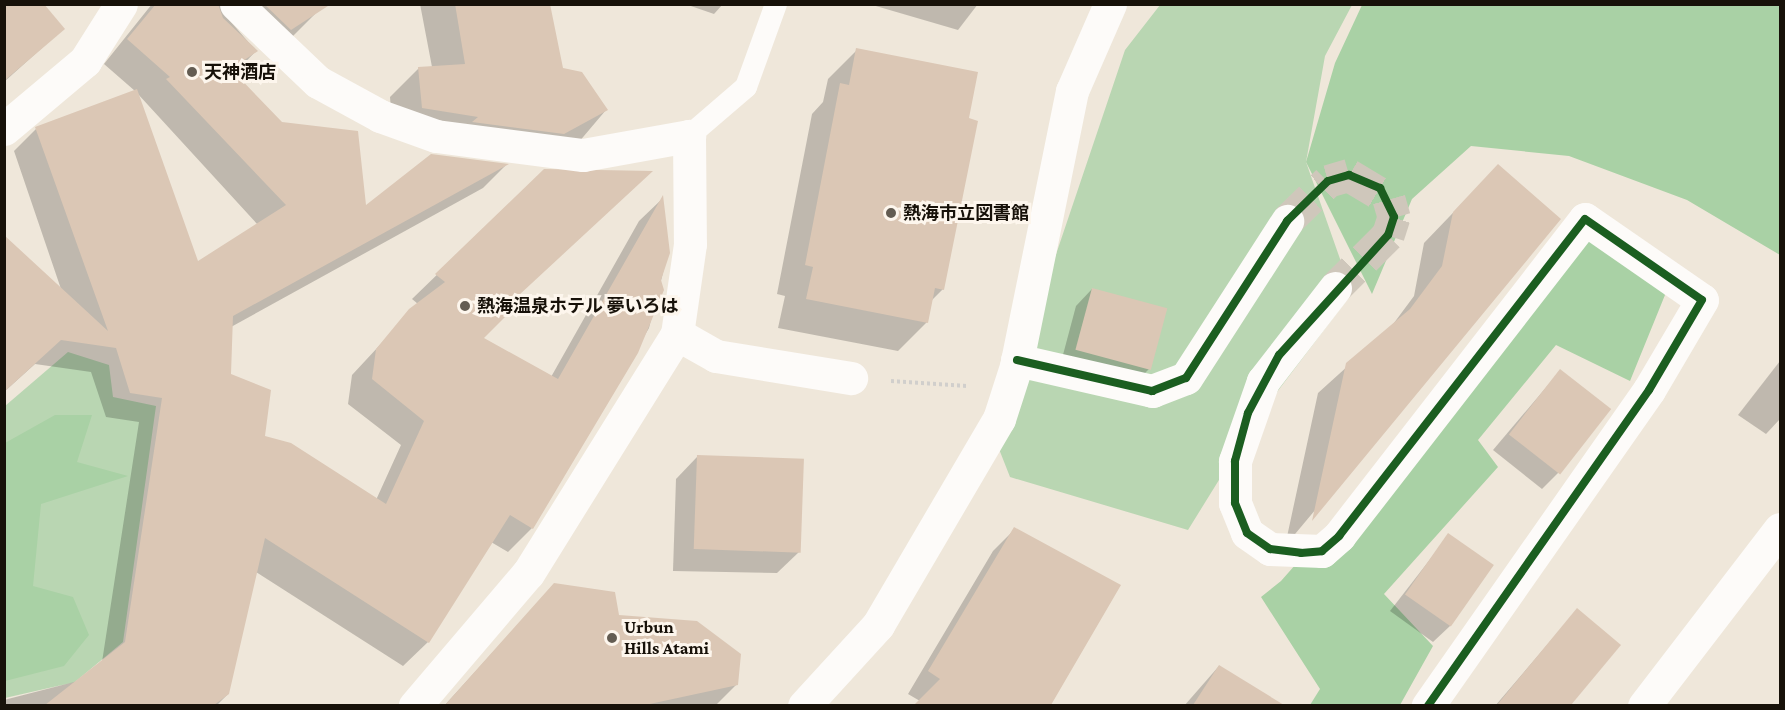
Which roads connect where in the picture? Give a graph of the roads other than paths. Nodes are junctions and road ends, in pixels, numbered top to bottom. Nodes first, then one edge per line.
1 (121, 4) edge
2 (236, 4) edge
3 (776, 4) edge
4 (1110, 4) edge
5 (4, 129) edge
6 (689, 136) junction
7 (1287, 221) tunnel mouth
8 (1335, 288) tunnel mouth
9 (677, 334) junction
10 (1013, 374) junction
11 (851, 378) road end
12 (1780, 529) edge
13 (415, 705) edge
14 (804, 705) edge
15 (1428, 705) edge
16 (1644, 705) edge

1 - 5 street
2 - 6 street
3 - 6 lane
4 - 10 street
6 - 9 street
7 - 10 street
8 - 15 street
9 - 11 street
9 - 13 street
10 - 14 street
12 - 16 street

